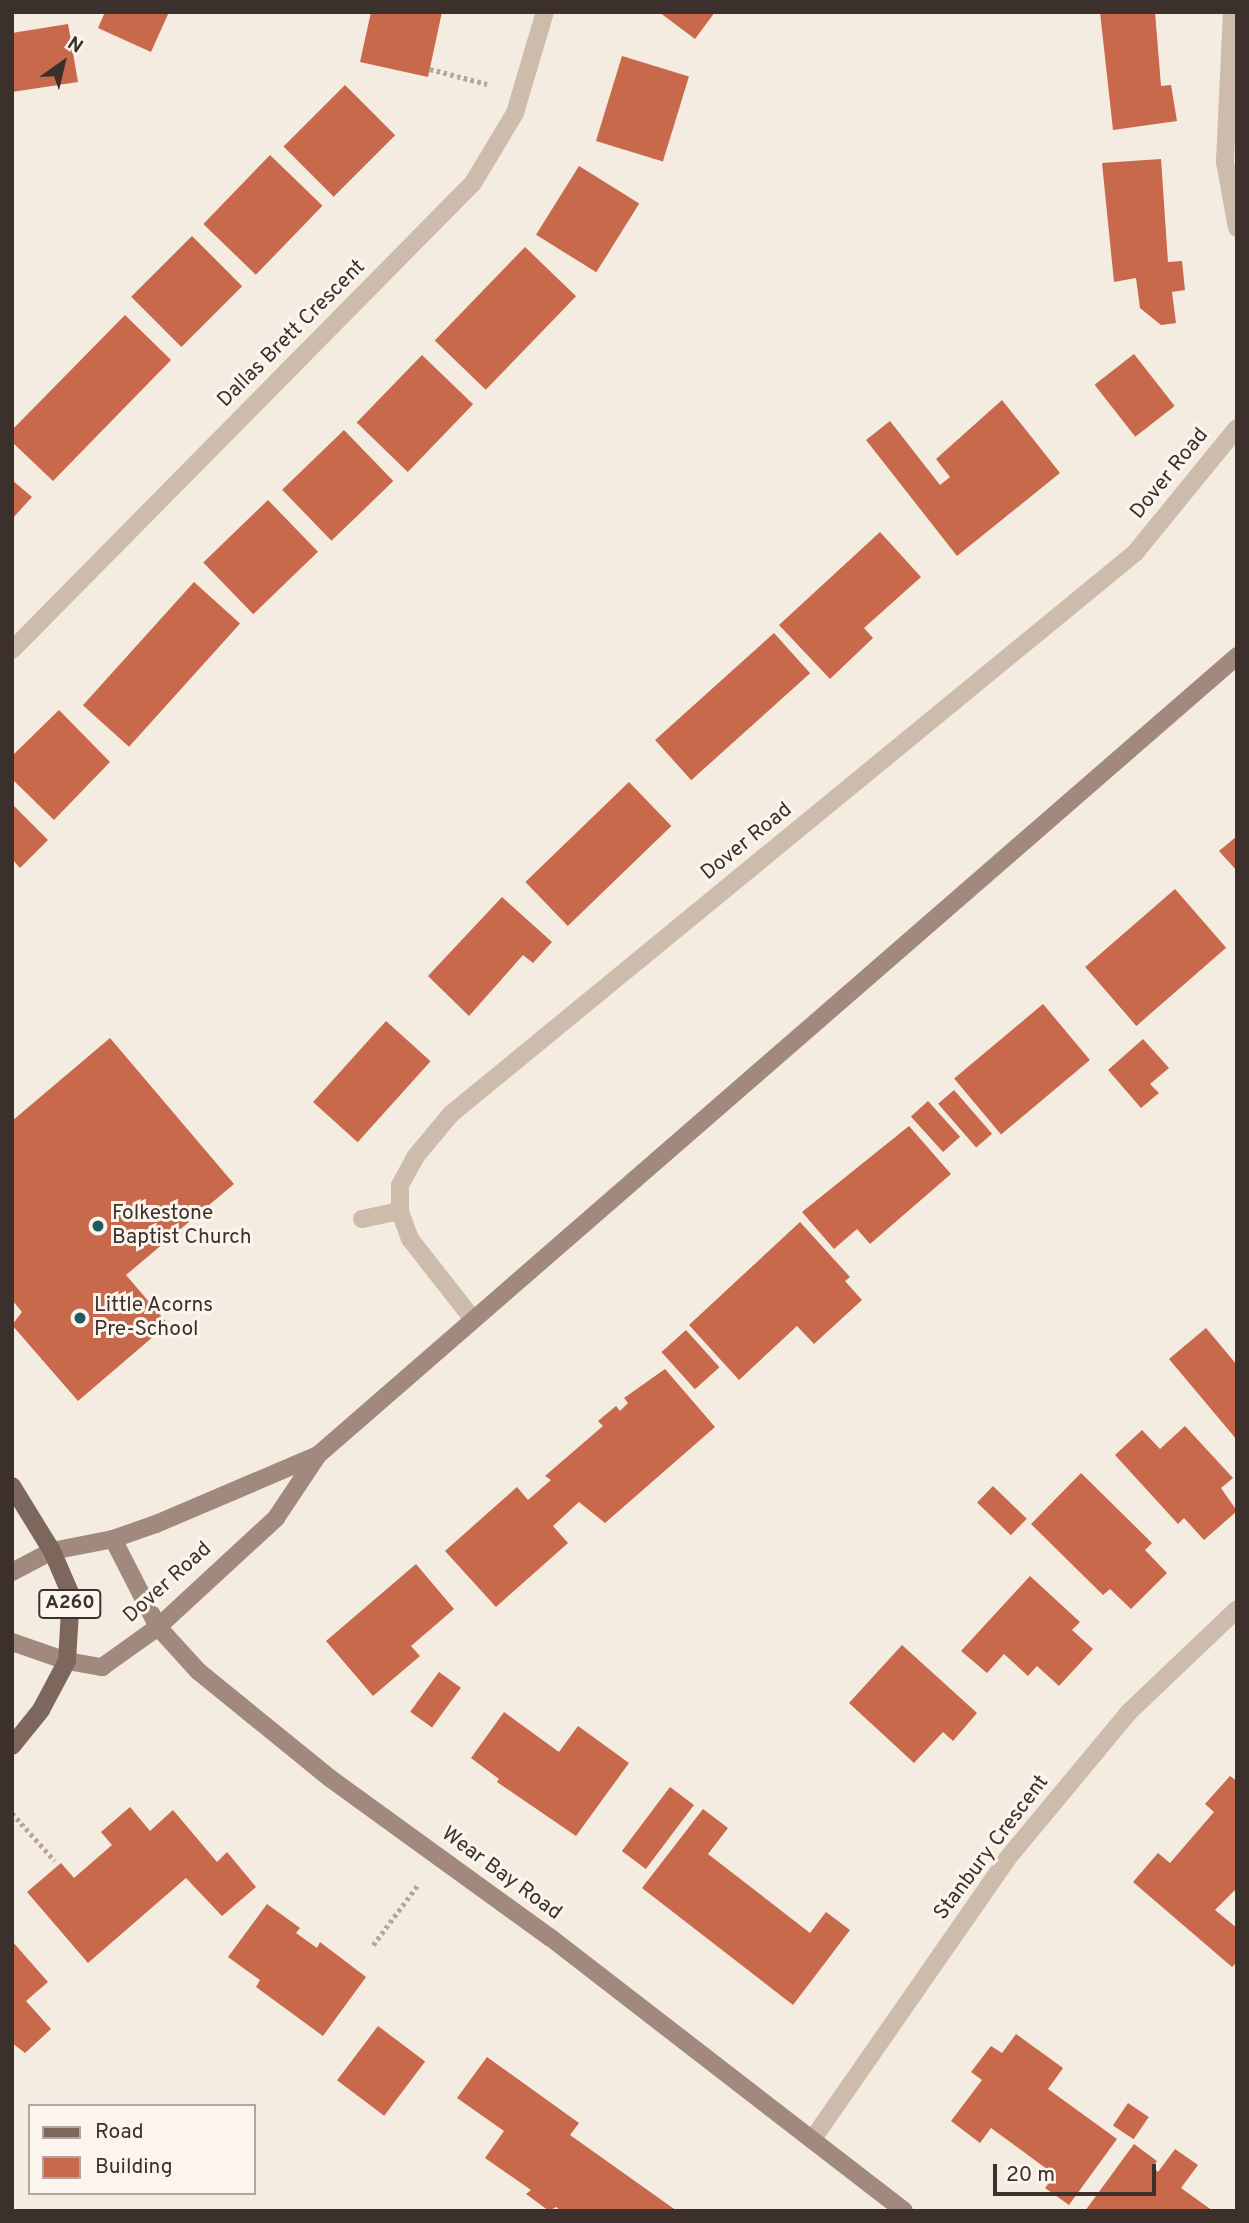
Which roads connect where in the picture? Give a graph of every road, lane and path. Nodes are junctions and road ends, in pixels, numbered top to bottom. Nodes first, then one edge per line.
1 (545, 12) edge
2 (1232, 12) edge
3 (430, 69) dead end
4 (494, 86) dead end
5 (1237, 228) edge
6 (1237, 428) edge
7 (12, 650) edge
8 (1237, 656) edge
9 (400, 1211) junction
10 (362, 1219) dead end
11 (472, 1318) junction
12 (318, 1455) junction
13 (12, 1486) edge
14 (113, 1539) junction
15 (52, 1551) junction
16 (12, 1572) edge
17 (1237, 1609) edge
18 (158, 1627) junction
19 (12, 1642) edge
20 (67, 1661) junction
21 (12, 1746) edge
22 (12, 1813) edge
23 (55, 1861) dead end
24 (421, 1880) dead end
25 (373, 1945) dead end
26 (812, 2140) junction
27 (904, 2211) edge

1 - 7 street, Dallas Brett Crescent
2 - 5 street
3 - 4 path
6 - 9 street, Dover Road
8 - 11 street, Dover Road
9 - 10 street
9 - 11 street
11 - 12 street, Dover Road
12 - 14 street, Dover Road
12 - 18 street, Dover Road
13 - 15 main road, A260
14 - 15 street, Dover Road
14 - 18 street, Wear Bay Road
15 - 16 street, Dover Road
15 - 20 main road, A260
17 - 26 street, Stanbury Crescent
18 - 20 street, Dover Road
18 - 26 street, Wear Bay Road
19 - 20 street, Dover Road
20 - 21 main road, A260
22 - 23 path
24 - 25 path
26 - 27 street, Wear Bay Road

